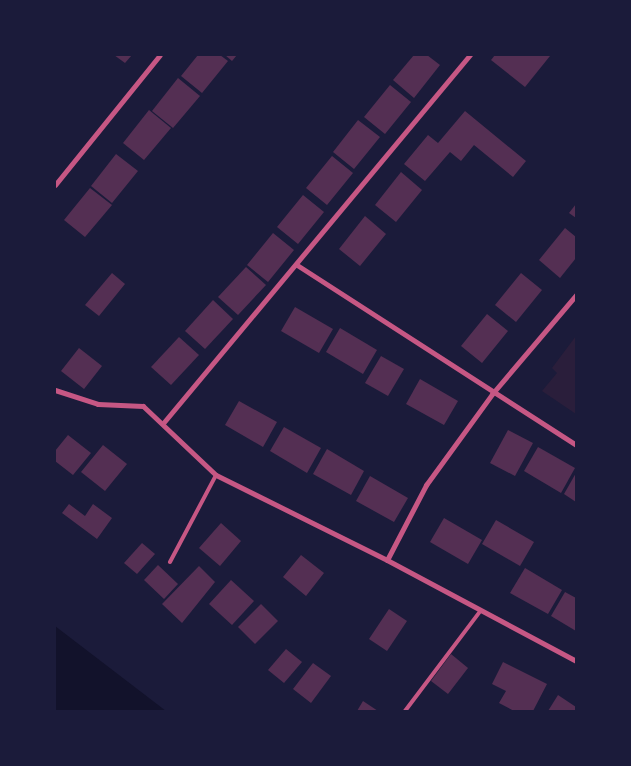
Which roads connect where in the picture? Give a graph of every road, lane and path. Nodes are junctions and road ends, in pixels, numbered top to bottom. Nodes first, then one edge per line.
1 (160, 55) edge
2 (470, 55) edge
3 (55, 185) edge
4 (296, 265) junction
5 (576, 295) edge
6 (55, 390) edge
7 (492, 394) junction
8 (164, 422) junction
9 (576, 445) edge
10 (216, 475) junction
11 (387, 560) junction
12 (170, 562) dead end
13 (481, 610) junction
14 (576, 661) edge
15 (405, 711) edge

1 - 3 street
2 - 4 street
4 - 7 street
4 - 8 street
5 - 7 street
6 - 8 street
7 - 9 street
7 - 11 street
8 - 10 street
10 - 11 street
10 - 12 lane
11 - 13 street
13 - 14 street
13 - 15 lane

